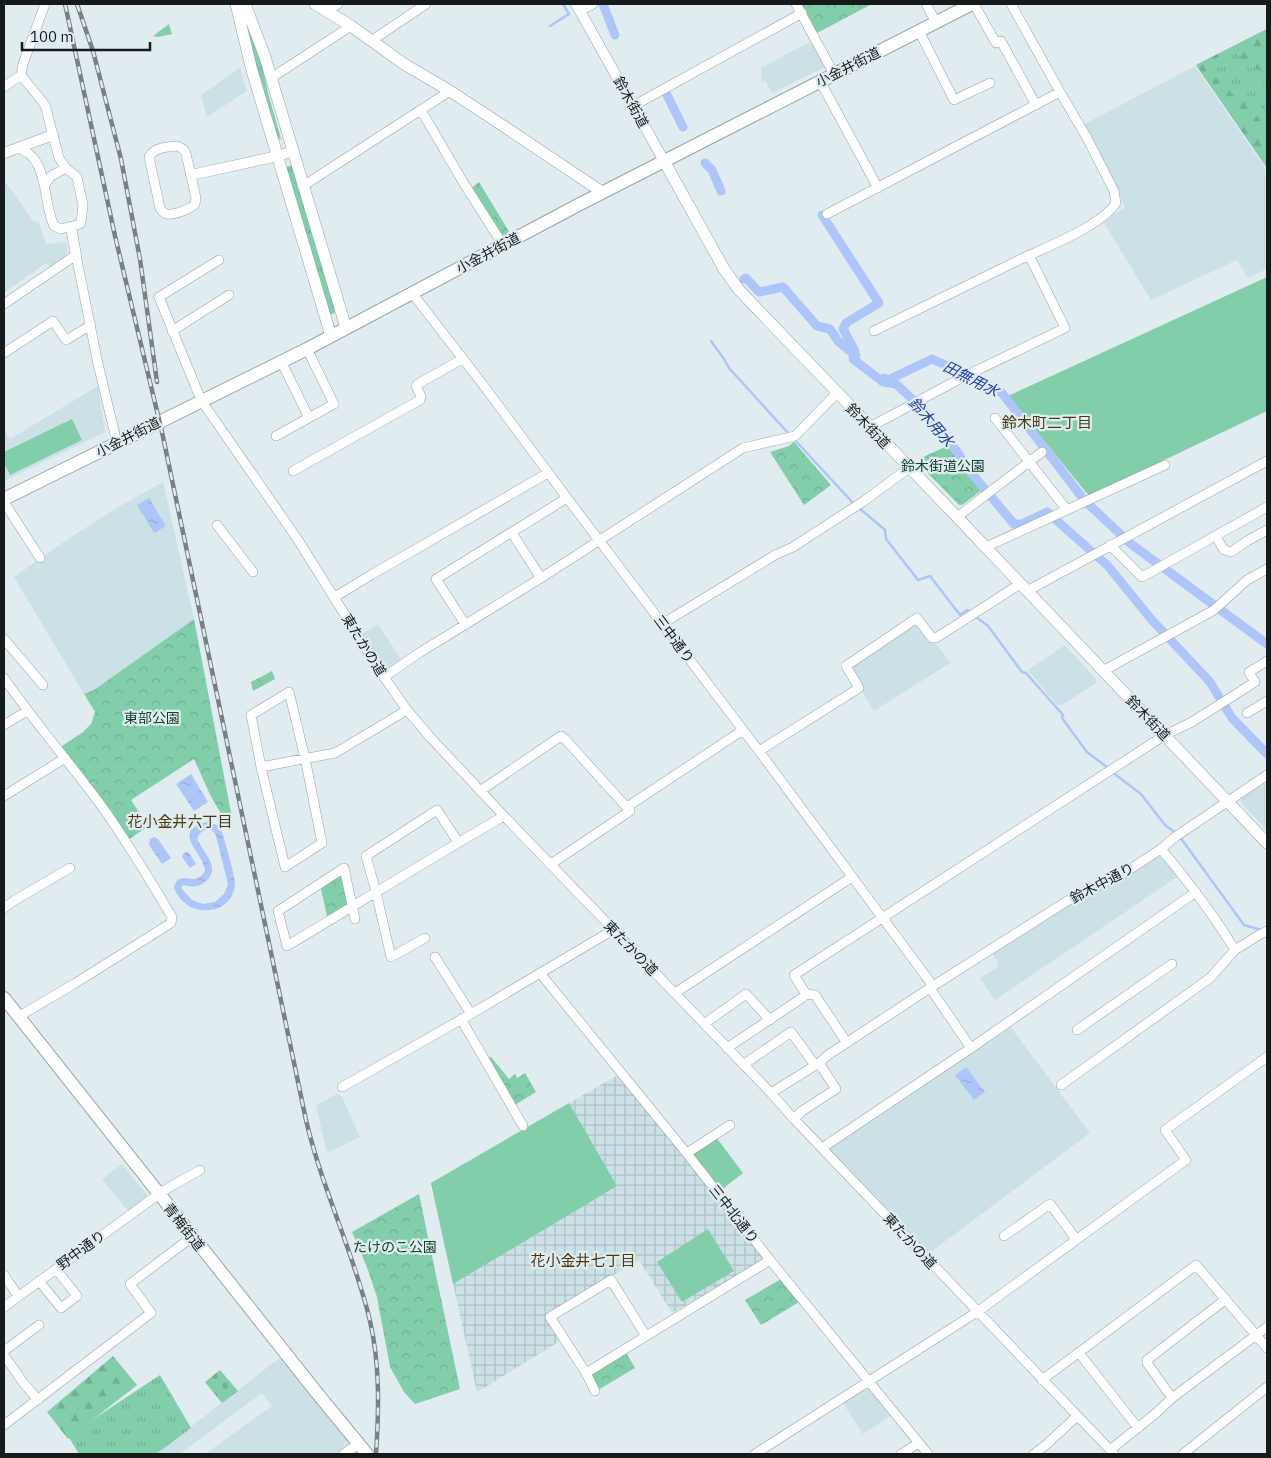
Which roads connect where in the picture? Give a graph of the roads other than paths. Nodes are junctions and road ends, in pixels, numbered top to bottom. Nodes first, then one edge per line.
1 (45, 4) edge
2 (236, 4) edge
3 (245, 4) edge
4 (315, 4) edge
5 (338, 4) edge
6 (426, 4) edge
7 (593, 4) edge
8 (796, 4) edge
9 (926, 4) edge
10 (973, 4) edge
11 (1011, 4) edge
12 (578, 7) edge
13 (327, 11) junction
14 (802, 13) junction
15 (936, 22) junction
16 (350, 26) junction
17 (919, 31) junction
18 (371, 41) junction
19 (834, 74) junction
20 (21, 75) junction
21 (271, 78) junction
22 (820, 81) junction
23 (990, 82) dead end
24 (4, 87) edge
25 (450, 91) junction
26 (1060, 92) junction
27 (1036, 105) junction
28 (633, 106) junction
29 (421, 110) junction
30 (53, 135) junction
31 (17, 148) junction
32 (293, 151) junction
33 (4, 153) edge
34 (278, 156) junction
35 (664, 161) junction
36 (66, 168) junction
37 (191, 175) junction
38 (44, 186) junction
39 (303, 186) junction
40 (878, 188) junction
41 (602, 192) junction
42 (827, 214) dead end
43 (70, 227) junction
44 (503, 244) junction
45 (76, 255) junction
46 (1029, 255) junction
47 (219, 260) dead end
48 (412, 293) junction
49 (228, 295) dead end
50 (4, 304) edge
51 (91, 325) junction
52 (346, 328) junction
53 (172, 331) junction
54 (874, 331) dead end
55 (331, 336) junction
56 (307, 348) junction
57 (4, 353) edge
58 (462, 359) junction
59 (282, 361) junction
60 (837, 393) junction
61 (200, 400) junction
62 (309, 418) junction
63 (995, 418) dead end
64 (870, 427) junction
65 (276, 436) dead end
66 (117, 443) junction
67 (1042, 452) dead end
68 (1267, 460) edge
69 (1030, 461) junction
70 (1165, 465) dead end
71 (909, 468) junction
72 (293, 472) dead end
73 (548, 473) junction
74 (567, 498) junction
75 (4, 500) edge
76 (1267, 507) edge
77 (1067, 510) junction
78 (957, 517) junction
79 (8, 518) edge
80 (217, 525) dead end
81 (1267, 530) edge
82 (512, 532) junction
83 (1216, 537) junction
84 (598, 540) junction
85 (1110, 545) junction
86 (986, 548) junction
87 (40, 558) dead end
88 (1267, 569) edge
89 (253, 572) dead end
90 (541, 578) junction
91 (1023, 587) junction
92 (335, 597) junction
93 (464, 624) junction
94 (662, 624) junction
95 (4, 639) edge
96 (1267, 661) edge
97 (1102, 671) junction
98 (384, 677) junction
99 (4, 678) edge
100 (43, 685) dead end
101 (1267, 701) edge
102 (407, 710) junction
103 (27, 711) junction
104 (1247, 713) dead end
105 (4, 725) edge
106 (743, 730) junction
107 (1165, 735) junction
108 (759, 751) junction
109 (65, 758) junction
110 (305, 758) junction
111 (261, 768) junction
112 (1267, 775) edge
113 (480, 790) junction
114 (4, 796) edge
115 (1228, 801) junction
116 (627, 807) junction
117 (504, 816) junction
118 (458, 842) junction
119 (1267, 843) edge
120 (1161, 849) junction
121 (551, 864) junction
122 (70, 868) dead end
123 (852, 877) junction
124 (376, 892) junction
125 (1196, 892) junction
126 (353, 907) junction
127 (4, 908) edge
128 (883, 918) junction
129 (355, 919) dead end
130 (613, 930) junction
131 (1263, 933) edge
132 (425, 938) dead end
133 (1235, 950) junction
134 (435, 957) dead end
135 (1172, 964) dead end
136 (540, 973) junction
137 (931, 987) junction
138 (675, 993) junction
139 (806, 994) junction
140 (4, 998) edge
141 (471, 1014) junction
142 (18, 1017) junction
143 (461, 1020) junction
144 (770, 1020) junction
145 (704, 1024) junction
146 (1077, 1030) dead end
147 (847, 1043) junction
148 (727, 1048) junction
149 (971, 1048) junction
150 (1267, 1057) edge
151 (817, 1064) junction
152 (743, 1065) junction
153 (1061, 1086) dead end
154 (342, 1087) dead end
155 (771, 1093) junction
156 (794, 1119) junction
157 (730, 1125) dead end
158 (523, 1126) dead end
159 (822, 1148) junction
160 (687, 1153) junction
161 (200, 1170) dead end
162 (158, 1194) junction
163 (1004, 1236) dead end
164 (192, 1237) junction
165 (1076, 1239) junction
166 (770, 1260) junction
167 (56, 1269) junction
168 (4, 1275) edge
169 (39, 1281) junction
170 (18, 1296) junction
171 (1226, 1299) junction
172 (4, 1306) edge
173 (977, 1312) junction
174 (38, 1325) dead end
175 (1267, 1327) edge
176 (1256, 1335) junction
177 (646, 1336) junction
178 (1267, 1348) edge
179 (4, 1351) edge
180 (1078, 1353) junction
181 (4, 1355) edge
182 (586, 1373) junction
183 (1042, 1380) junction
184 (869, 1382) junction
185 (1267, 1387) edge
186 (595, 1391) dead end
187 (1172, 1398) junction
188 (38, 1400) junction
189 (1077, 1416) junction
190 (4, 1425) edge
191 (1138, 1428) junction
192 (919, 1443) junction
193 (358, 1444) junction
194 (1112, 1452) edge
195 (759, 1453) edge
196 (344, 1454) edge
197 (367, 1454) edge
198 (901, 1454) edge
199 (928, 1454) edge
200 (1034, 1454) edge
201 (1183, 1454) edge

1 - 20 street
2 - 34 main road
3 - 21 main road
4 - 13 main road
5 - 13 street
6 - 18 street
7 - 12 street
8 - 14 street
9 - 15 street
10 - 15 main road, 小金井街道
10 - 27 street
11 - 26 street
12 - 28 street, 鈴木街道
13 - 16 main road
14 - 19 street
14 - 28 street
15 - 17 main road, 小金井街道
16 - 18 main road
16 - 21 street
17 - 19 main road, 小金井街道
17 - 23 street
18 - 25 main road
19 - 22 main road, 小金井街道
20 - 24 street
20 - 30 street
21 - 32 main road
22 - 35 main road, 小金井街道
22 - 40 street
25 - 29 street
25 - 41 main road
26 - 27 street
26 - 46 street
27 - 40 street
28 - 35 street, 鈴木街道
29 - 39 street
29 - 44 street
30 - 31 street
30 - 36 street
31 - 33 street
31 - 38 street
32 - 34 street
32 - 39 main road
34 - 37 street
34 - 55 main road
35 - 41 main road, 小金井街道
35 - 60 main road, 鈴木街道
36 - 38 street
36 - 43 street
37 - 37 street
38 - 43 street
39 - 52 main road
40 - 42 street
41 - 44 main road, 小金井街道
43 - 45 street
44 - 48 main road, 小金井街道
45 - 50 street
45 - 51 street
46 - 54 street
46 - 64 street
47 - 53 street, 東たかの道
48 - 52 main road, 小金井街道
48 - 58 street, 三中通り
49 - 53 street
51 - 57 street
51 - 66 street
52 - 55 main road, 小金井街道
53 - 61 street, 東たかの道
55 - 56 main road, 小金井街道
56 - 59 main road, 小金井街道
56 - 62 street
58 - 72 street
58 - 73 street, 三中通り
59 - 61 main road, 小金井街道
59 - 62 street
60 - 64 main road, 鈴木街道
60 - 84 street
61 - 66 main road, 小金井街道
61 - 92 street, 東たかの道
62 - 65 street
63 - 69 street
64 - 71 main road, 鈴木街道
66 - 75 main road, 小金井街道
67 - 69 street
68 - 85 street
69 - 77 street
69 - 78 street
70 - 77 street
71 - 78 main road, 鈴木街道
71 - 94 street
73 - 74 street, 三中通り
73 - 92 street
74 - 82 street
74 - 84 street, 三中通り
75 - 79 street
76 - 83 street
77 - 86 street
78 - 86 main road, 鈴木街道
79 - 87 street
80 - 89 street
81 - 83 street
82 - 90 street
82 - 93 street
83 - 85 street
84 - 90 street
84 - 94 street, 三中通り
85 - 91 street
86 - 91 main road, 鈴木街道
88 - 97 street
90 - 93 street
91 - 97 main road, 鈴木街道
91 - 108 street
92 - 98 street, 東たかの道
93 - 98 street
94 - 106 street, 三中通り
95 - 100 street
96 - 107 street
97 - 107 main road, 鈴木街道
98 - 102 street, 東たかの道
99 - 103 street
101 - 104 street
102 - 110 street
102 - 113 street, 東たかの道
103 - 105 street
103 - 109 street
106 - 108 street, 三中通り
106 - 116 street
107 - 115 main road, 鈴木街道
107 - 128 street
108 - 123 street, 三中通り
109 - 114 street
109 - 142 street
110 - 111 street
110 - 111 street
110 - 111 street
112 - 115 street, 鈴木中通り
113 - 116 street
113 - 117 street, 東たかの道
115 - 119 main road, 鈴木街道
115 - 120 street, 鈴木中通り
116 - 121 street
117 - 118 street
117 - 121 street, 東たかの道
118 - 124 street
118 - 124 street
120 - 125 street
120 - 137 street, 鈴木中通り
121 - 130 street, 東たかの道
122 - 127 street
123 - 128 street, 三中通り
123 - 138 street
124 - 126 street
124 - 132 street
125 - 133 street
125 - 149 street
126 - 126 street
126 - 129 street
128 - 137 street, 三中通り
128 - 139 street
130 - 136 street
130 - 138 street, 東たかの道
131 - 133 street
133 - 153 street
134 - 141 street
135 - 146 street
136 - 141 street
136 - 160 street, 三中北通り
137 - 147 street, 鈴木中通り
137 - 149 street, 三中通り
138 - 145 street, 東たかの道
139 - 144 street
139 - 147 street
140 - 142 main road, 青梅街道
141 - 143 street
142 - 162 main road, 青梅街道
143 - 154 street
143 - 158 street
144 - 145 street
144 - 148 street
145 - 148 street, 東たかの道
147 - 151 street, 鈴木中通り
148 - 152 street, 東たかの道
149 - 159 street
150 - 165 street
151 - 152 street
151 - 155 street, 鈴木中通り
151 - 156 street
152 - 155 street, 東たかの道
155 - 156 street, 東たかの道
156 - 159 street, 東たかの道
157 - 160 street
159 - 173 street, 東たかの道
160 - 166 street, 三中北通り
161 - 162 street, 野中通り
162 - 164 main road, 青梅街道
162 - 167 street, 野中通り
163 - 165 street
164 - 188 street
164 - 193 main road, 青梅街道
165 - 173 street
166 - 177 street
166 - 184 street, 三中北通り
167 - 169 street, 野中通り
167 - 169 street
168 - 170 street
169 - 170 street, 野中通り
170 - 172 street, 野中通り
171 - 176 street
171 - 180 street
171 - 187 street
173 - 183 street, 東たかの道
173 - 184 street
174 - 179 street
175 - 176 street
176 - 178 street
176 - 187 street
177 - 182 street
177 - 182 street
180 - 183 street
180 - 191 street
181 - 188 street
182 - 186 street
183 - 189 street, 東たかの道
184 - 192 street, 三中北通り
184 - 195 street
185 - 201 street
187 - 191 street
188 - 190 street
189 - 194 street, 東たかの道
189 - 200 street
191 - 194 street
192 - 198 street
192 - 199 street, 三中北通り
193 - 196 street
193 - 197 main road, 青梅街道

